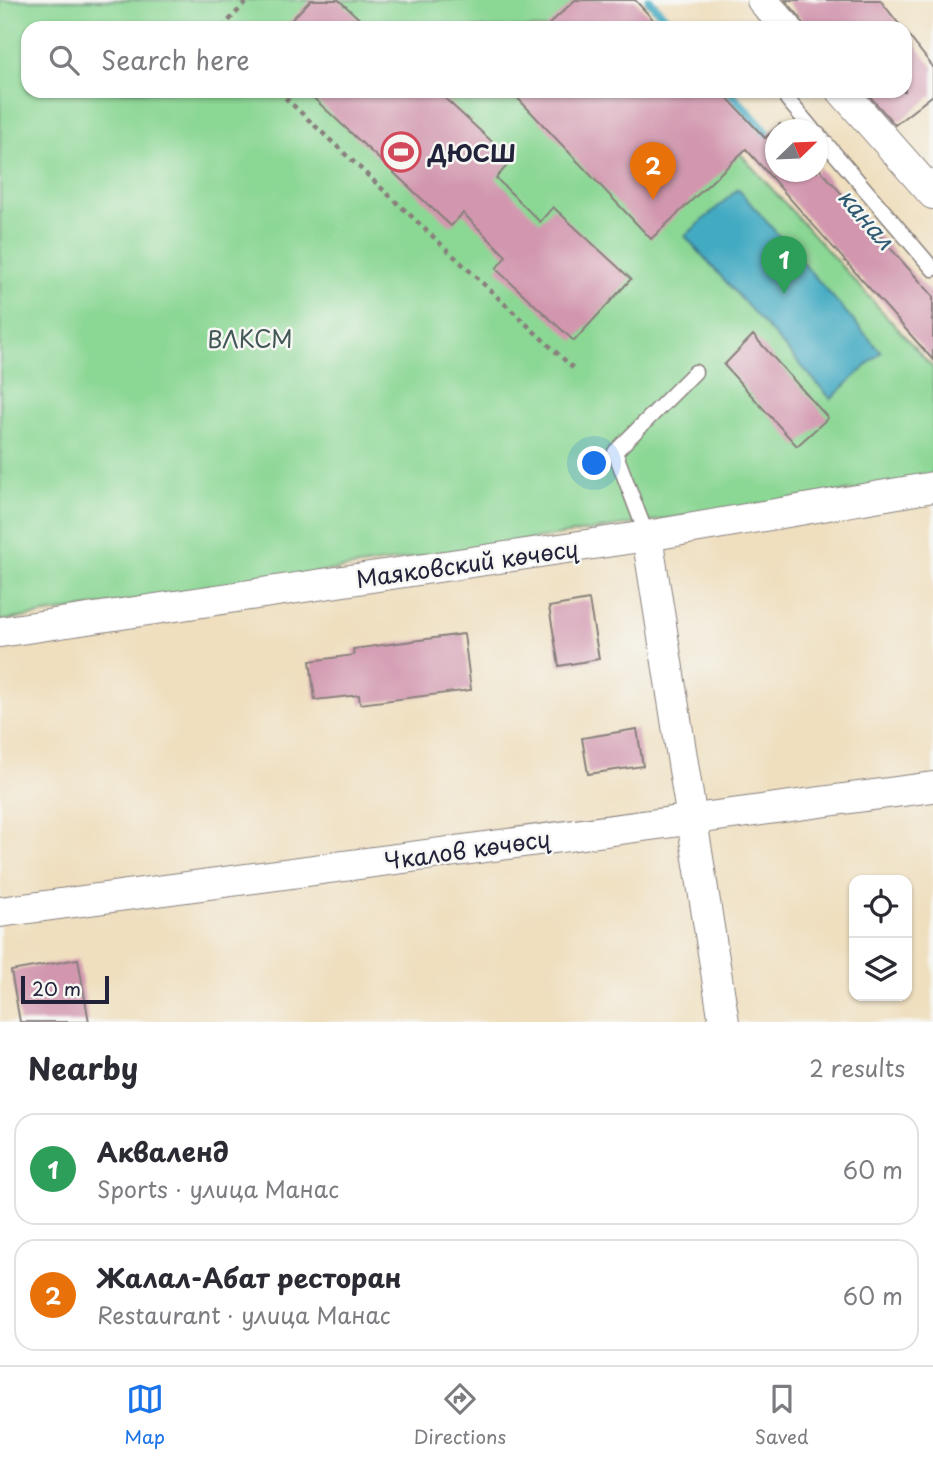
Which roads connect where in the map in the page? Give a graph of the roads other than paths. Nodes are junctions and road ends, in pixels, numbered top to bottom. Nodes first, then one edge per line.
1 (762, 0) edge
2 (781, 21) edge
3 (848, 98) edge
4 (787, 99) dead end
5 (804, 119) edge
6 (828, 147) edge
7 (933, 194) edge
8 (933, 269) edge
9 (695, 372) dead end
10 (933, 487) edge
11 (647, 536) junction
12 (0, 632) edge
13 (933, 787) edge
14 (691, 819) junction
15 (0, 912) edge
16 (724, 1022) edge

1 - 2 street
3 - 7 street
4 - 5 lane
6 - 8 lane
9 - 11 lane
10 - 11 street, Маяковский көчөсү
11 - 12 street, Маяковский көчөсү
11 - 14 street
13 - 14 street, Чкалов көчөсү
14 - 15 street, Чкалов көчөсү
14 - 16 street

